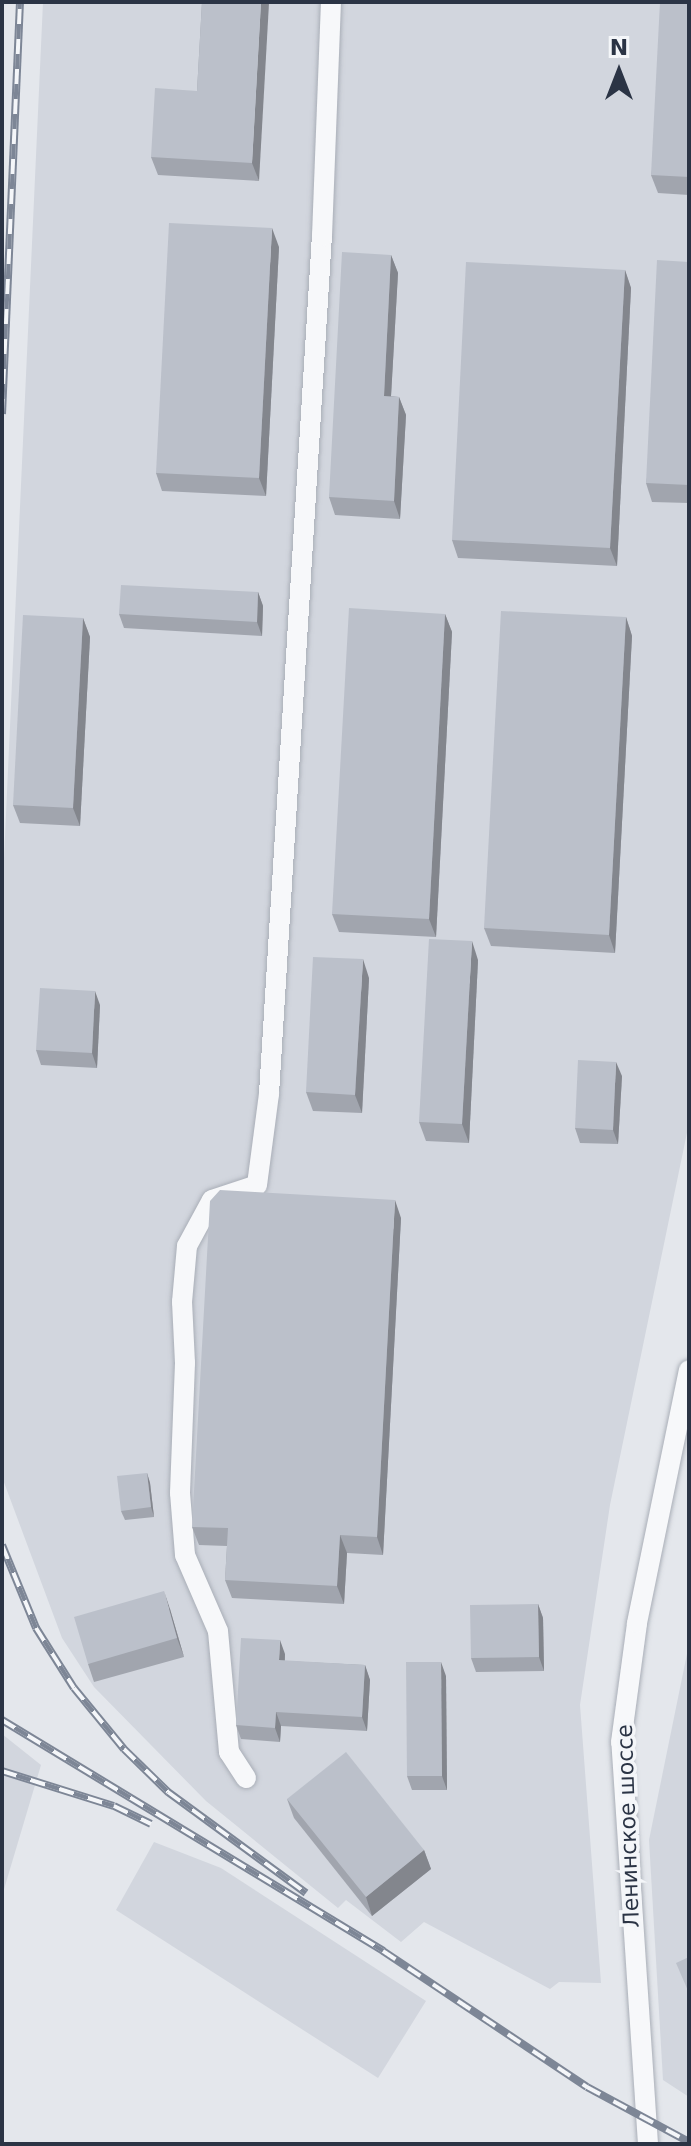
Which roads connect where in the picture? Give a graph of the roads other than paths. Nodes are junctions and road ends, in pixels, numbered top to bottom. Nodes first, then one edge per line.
1 (331, 2) edge
2 (689, 1370) edge
3 (246, 1778) dead end
4 (648, 2144) edge

1 - 3 street
2 - 4 street, Ленинское шоссе

